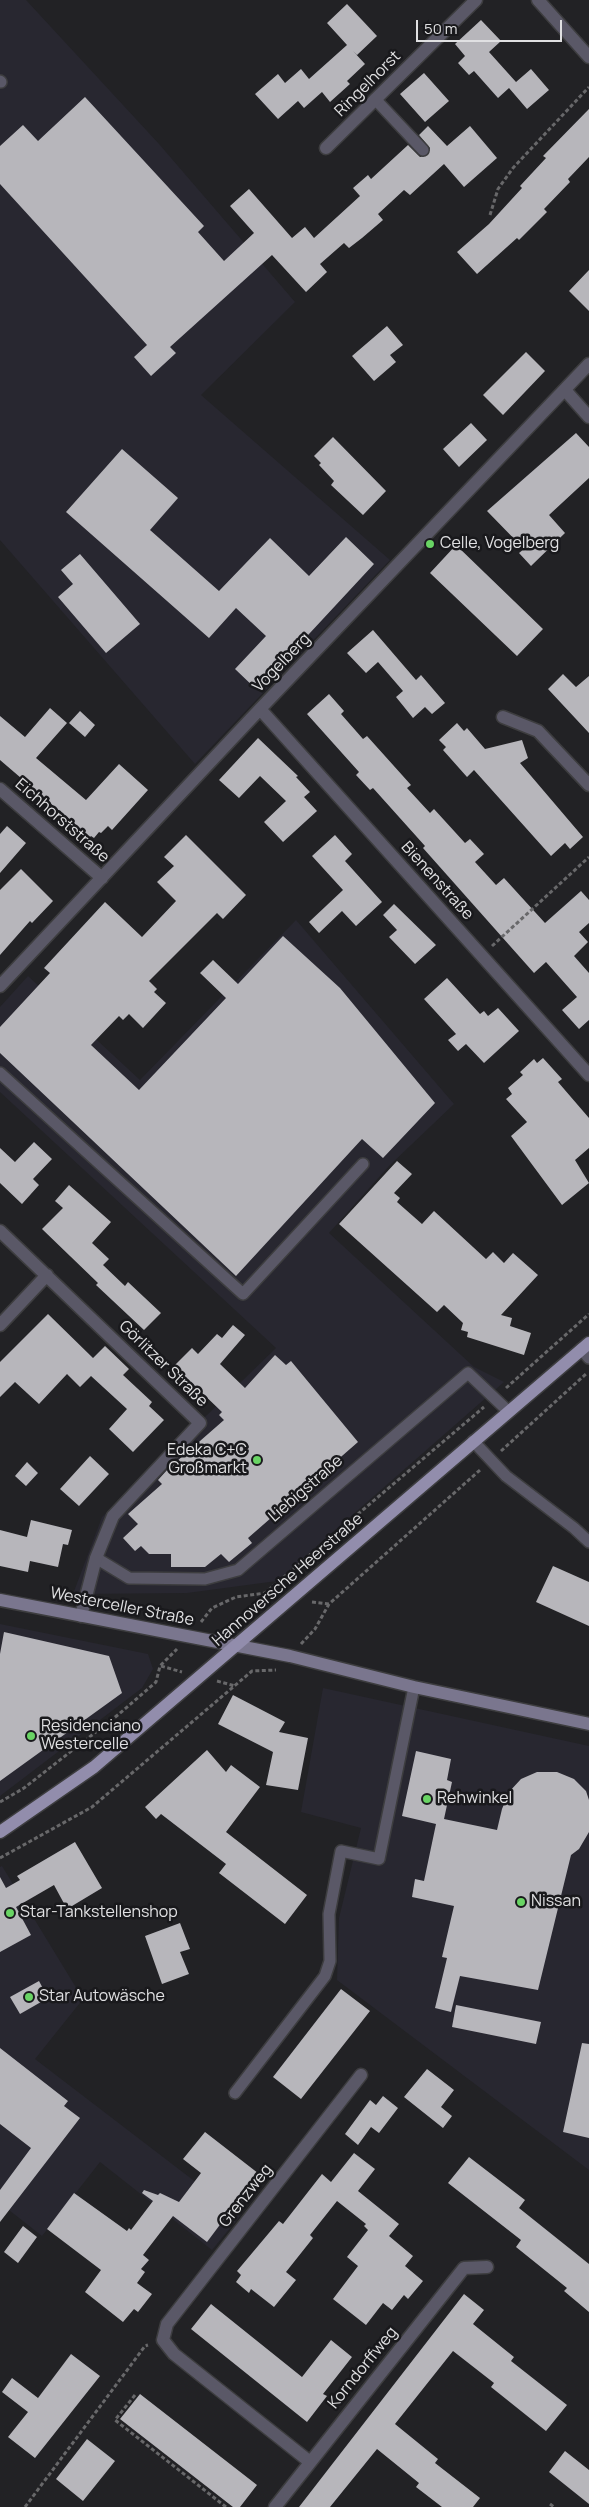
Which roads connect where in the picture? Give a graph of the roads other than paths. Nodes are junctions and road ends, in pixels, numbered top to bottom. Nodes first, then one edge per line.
1 (476, 0) edge
2 (538, 0) edge
3 (589, 57) edge
4 (376, 99) junction
5 (326, 148) dead end
6 (423, 150) dead end
7 (589, 364) edge
8 (565, 390) junction
9 (589, 417) edge
10 (260, 709) junction
11 (503, 717) dead end
12 (589, 785) edge
13 (0, 788) edge
14 (102, 878) junction
15 (0, 986) edge
16 (0, 1073) edge
17 (589, 1075) edge
18 (363, 1164) dead end
19 (0, 1231) edge
20 (47, 1275) junction
21 (0, 1325) edge
22 (586, 1350) edge
23 (508, 1411) junction
24 (473, 1441) junction
25 (589, 1542) edge
26 (96, 1558) junction
27 (0, 1600) edge
28 (81, 1616) junction
29 (239, 1645) junction
30 (414, 1688) junction
31 (589, 1724) edge
32 (0, 1832) edge
33 (361, 2075) dead end
34 (235, 2093) dead end
35 (487, 2267) dead end
36 (310, 2462) junction
37 (275, 2507) edge

1 - 4 street, Ringelhorst
2 - 3 street
4 - 5 street, Ringelhorst
4 - 6 lane
7 - 8 street, Vogelberg
8 - 9 street
8 - 10 street, Vogelberg
10 - 14 street, Vogelberg
10 - 17 street, Bienenstraße
11 - 12 street
13 - 14 street, Eichhorststraße
14 - 15 street, Vogelberg
16 - 18 lane
19 - 20 street, Görlitzer Straße
20 - 21 street
20 - 26 street, Görlitzer Straße
22 - 23 main road, Hannoversche Heerstraße
23 - 24 main road, Hannoversche Heerstraße
23 - 26 lane, Liebigstraße
24 - 25 lane
24 - 29 main road, Hannoversche Heerstraße
26 - 28 street, Görlitzer Straße
27 - 28 street, Westerceller Straße
28 - 29 street, Westerceller Straße
29 - 30 street, Westerceller Straße
29 - 32 main road, Hannoversche Heerstraße
30 - 31 street, Westerceller Straße
30 - 34 lane
33 - 36 street, Grenzweg
35 - 36 street, Korndorffweg
36 - 37 street, Korndorffweg

